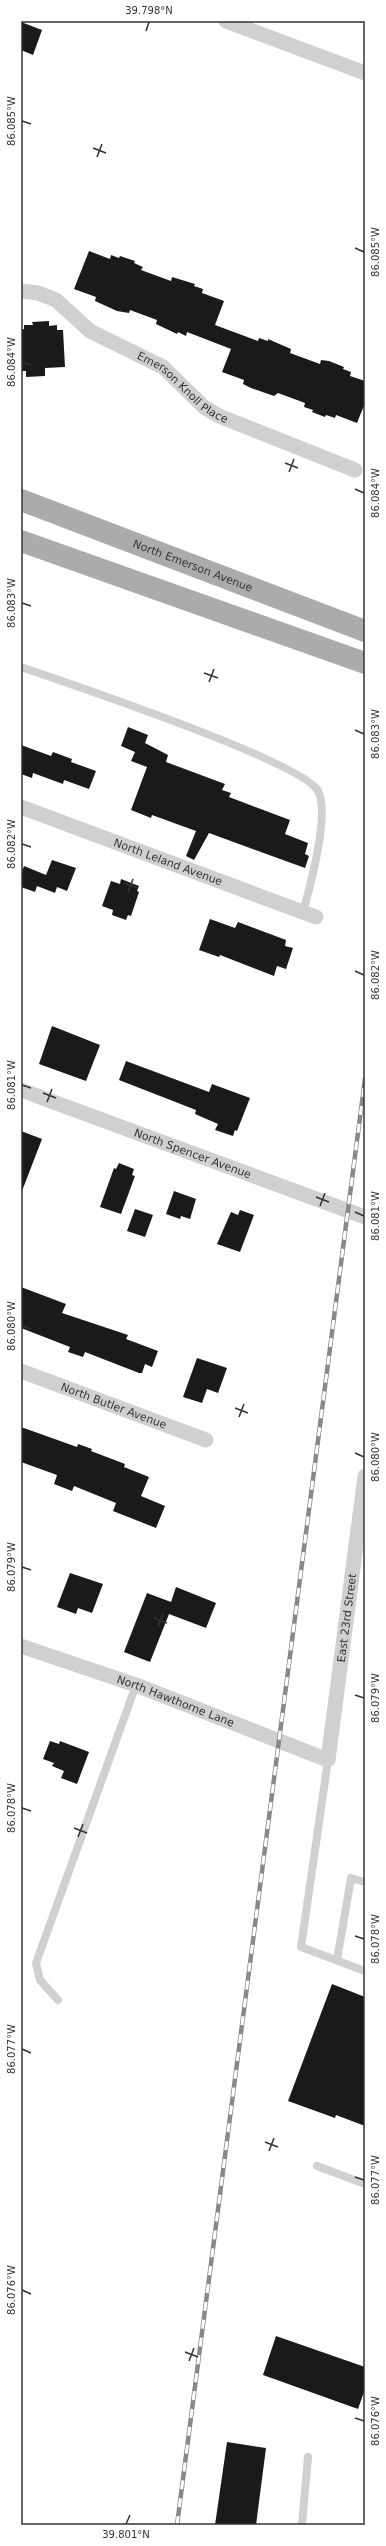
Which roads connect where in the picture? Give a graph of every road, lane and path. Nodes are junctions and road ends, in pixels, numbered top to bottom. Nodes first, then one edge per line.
1 (226, 21) edge
2 (365, 73) edge
3 (21, 291) edge
4 (355, 470) dead end
5 (21, 500) edge
6 (21, 541) edge
7 (365, 631) edge
8 (364, 662) edge
9 (21, 667) edge
10 (21, 807) edge
11 (310, 915) joint
12 (21, 1090) edge
13 (365, 1217) edge
14 (21, 1371) edge
15 (206, 1440) dead end
16 (365, 1476) edge
17 (364, 1500) edge
18 (21, 1646) edge
19 (136, 1685) junction
20 (328, 1760) junction
21 (365, 1882) edge
22 (337, 1960) junction
23 (365, 1971) edge
24 (58, 2000) dead end
25 (316, 2166) dead end
26 (365, 2184) edge
27 (308, 2458) dead end
28 (302, 2525) edge

1 - 2 street
3 - 4 street, Emerson Knoll Place
5 - 7 main road, North Emerson Avenue
6 - 8 main road
9 - 11 lane
10 - 11 street, North Leland Avenue
12 - 13 street, North Spencer Avenue
14 - 15 street, North Butler Avenue
16 - 17 street, East 23rd Street
17 - 20 street, East 23rd Street
18 - 19 street, North Hawthorne Lane
19 - 20 street, North Hawthorne Lane
19 - 24 lane
20 - 22 lane
21 - 22 lane
22 - 23 lane
25 - 26 lane
27 - 28 lane

